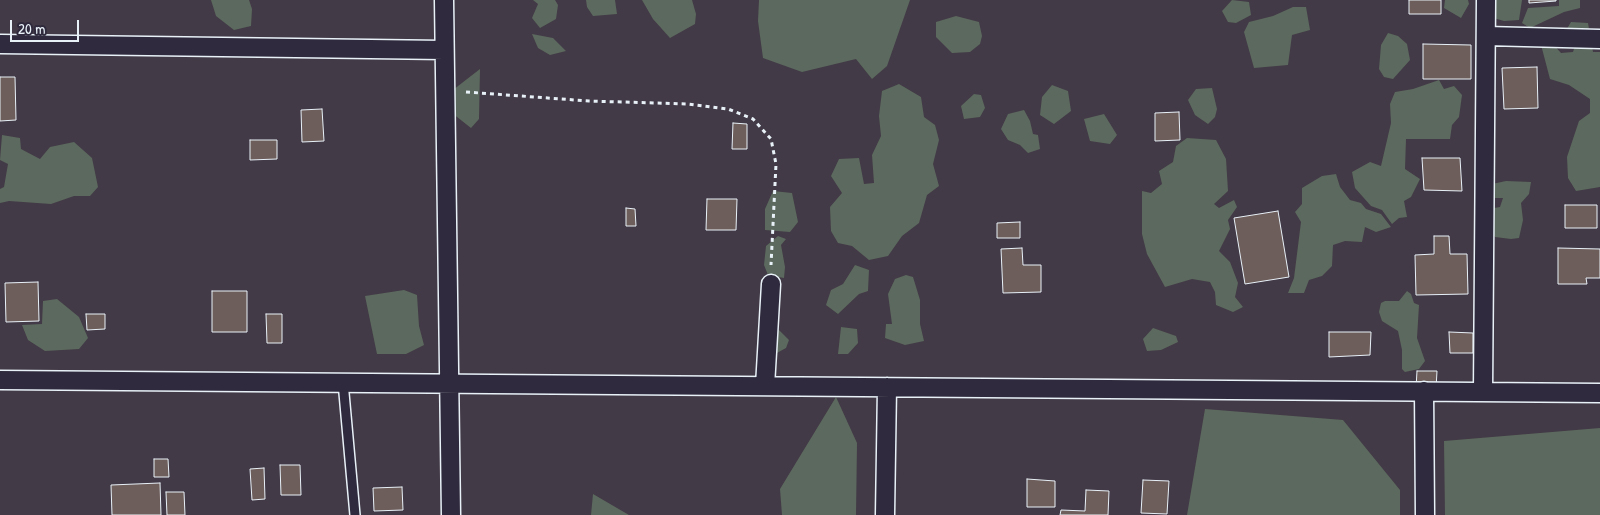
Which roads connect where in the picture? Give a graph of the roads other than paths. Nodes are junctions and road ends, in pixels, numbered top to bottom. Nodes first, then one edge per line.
1 (444, 0) edge
2 (1486, 0) edge
3 (1487, 36) junction
4 (1600, 39) edge
5 (0, 44) edge
6 (444, 50) junction
7 (771, 284) road end
8 (0, 380) edge
9 (343, 382) junction
10 (450, 383) junction
11 (766, 386) junction
12 (887, 387) junction
13 (1424, 391) junction
14 (1483, 392) junction
15 (1600, 393) edge
16 (355, 515) edge
17 (451, 515) edge
18 (885, 515) edge
19 (1424, 515) edge

1 - 6 street
2 - 3 street
3 - 4 street
3 - 14 street
5 - 6 street
6 - 10 street
7 - 11 street
8 - 9 street
9 - 10 street
9 - 16 lane
10 - 11 street
10 - 17 street
11 - 12 street
12 - 13 street
12 - 18 street
13 - 14 street
13 - 19 street
14 - 15 street

